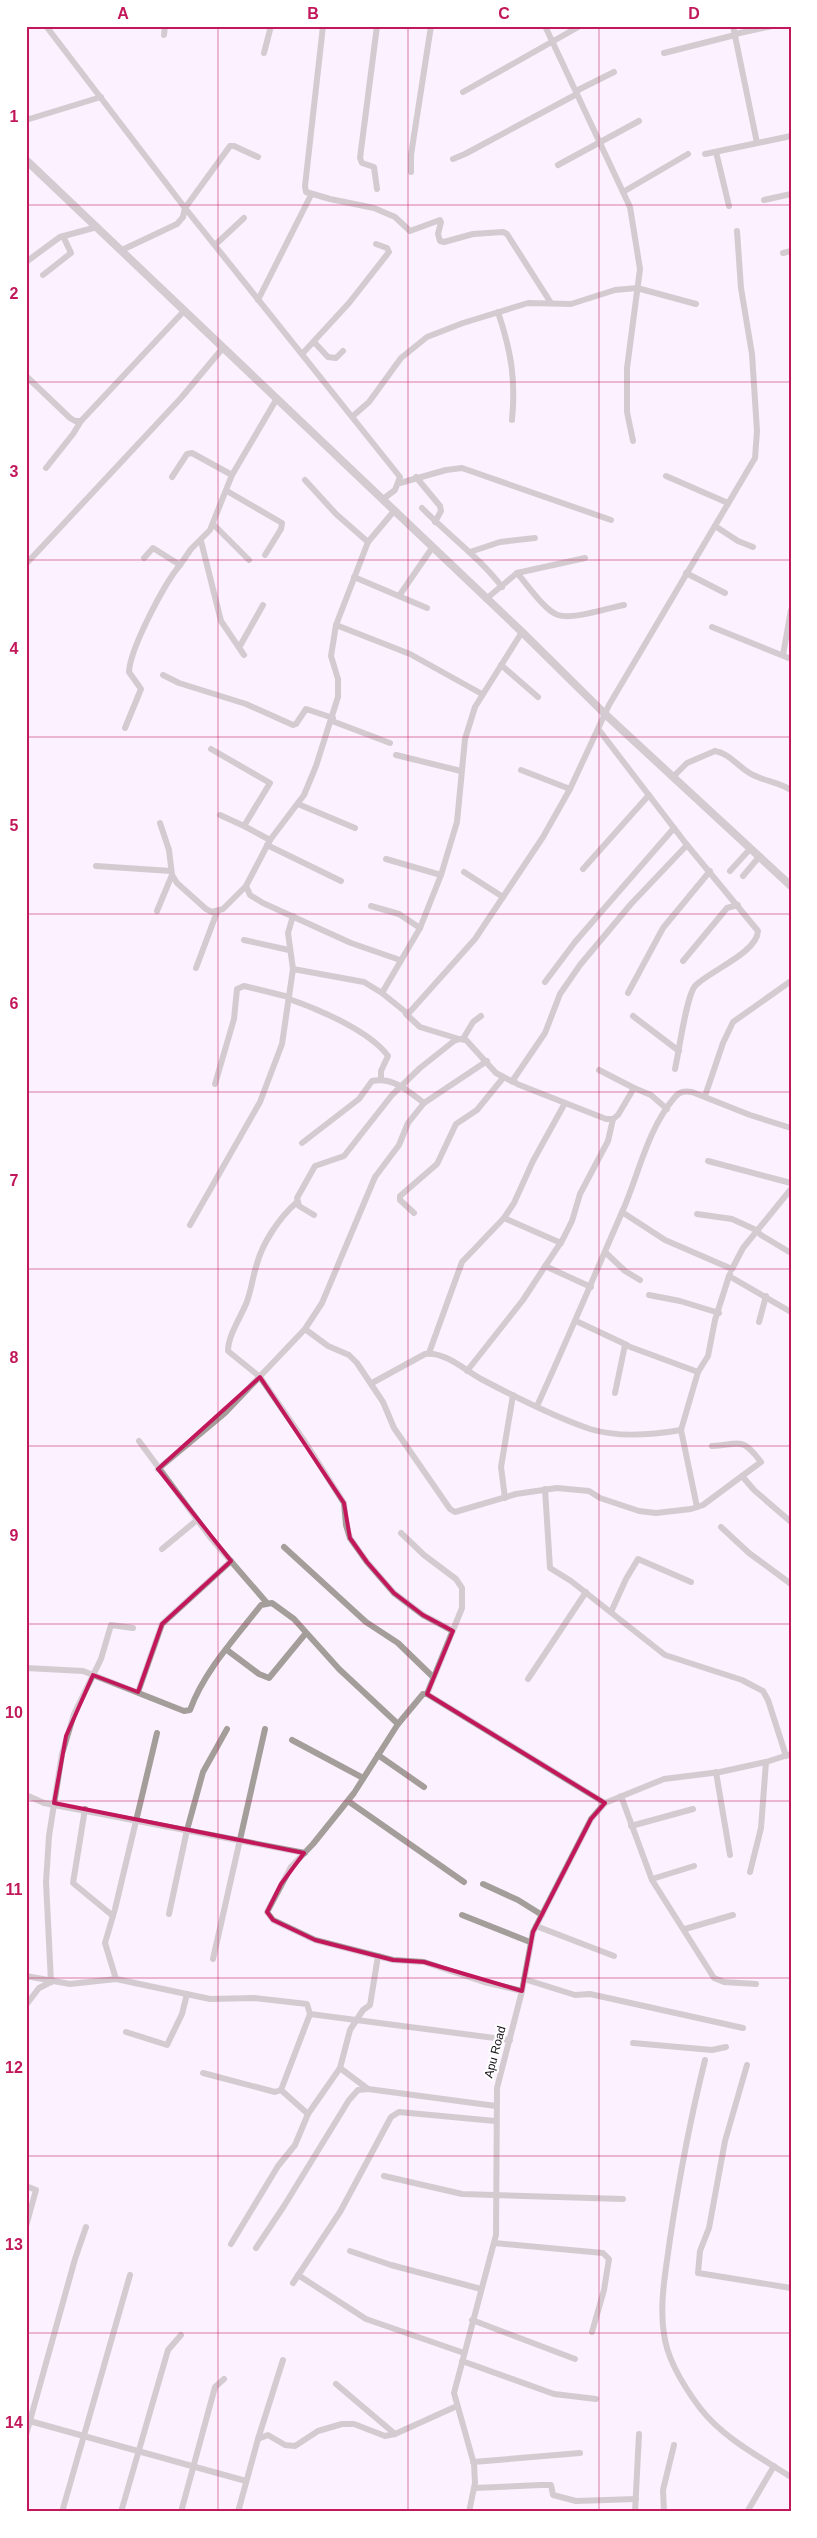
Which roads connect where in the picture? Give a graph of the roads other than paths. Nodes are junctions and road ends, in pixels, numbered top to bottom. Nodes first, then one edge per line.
1 (46, 26) edge
2 (165, 26) edge
3 (271, 26) edge
4 (323, 26) edge
5 (377, 26) edge
6 (431, 26) edge
7 (545, 26) edge
8 (580, 26) edge
9 (733, 26) edge
10 (772, 26) edge
11 (164, 35) dead end
12 (735, 35) junction
13 (553, 43) junction
14 (664, 52) dead end
15 (264, 53) dead end
16 (614, 72) dead end
17 (463, 92) dead end
18 (577, 93) junction
19 (101, 97) junction
20 (26, 120) edge
21 (639, 121) dead end
22 (791, 136) edge
23 (601, 142) junction
24 (757, 143) junction
25 (716, 152) junction
26 (688, 154) dead end
27 (705, 154) dead end
28 (258, 157) dead end
29 (453, 158) dead end
30 (26, 160) edge
31 (558, 165) dead end
32 (411, 172) dead end
33 (377, 189) dead end
34 (623, 192) junction
35 (791, 194) edge
36 (311, 195) junction
37 (764, 200) dead end
38 (729, 206) dead end
39 (185, 208) junction
40 (244, 218) dead end
41 (97, 227) junction
42 (737, 231) dead end
43 (63, 236) junction
44 (376, 244) dead end
45 (215, 245) junction
46 (122, 250) junction
47 (791, 251) edge
48 (783, 253) dead end
49 (26, 262) edge
50 (44, 275) dead end
51 (637, 288) junction
52 (258, 300) junction
53 (551, 303) junction
54 (696, 304) dead end
55 (184, 311) junction
56 (498, 312) junction
57 (314, 342) junction
58 (222, 349) junction
59 (343, 351) dead end
60 (303, 353) junction
61 (26, 376) edge
62 (276, 400) junction
63 (353, 416) junction
64 (512, 420) dead end
65 (81, 421) junction
66 (633, 441) dead end
67 (46, 468) dead end
68 (232, 475) junction
69 (666, 476) dead end
70 (172, 477) dead end
71 (416, 477) junction
72 (305, 480) dead end
73 (400, 483) junction
74 (227, 491) junction
75 (382, 499) junction
76 (728, 503) junction
77 (422, 508) dead end
78 (394, 511) junction
79 (611, 520) dead end
80 (436, 522) junction
81 (212, 524) junction
82 (715, 526) junction
83 (535, 538) dead end
84 (201, 541) junction
85 (368, 542) junction
86 (753, 547) dead end
87 (432, 548) junction
88 (470, 552) junction
89 (265, 555) dead end
90 (144, 558) dead end
91 (585, 558) dead end
92 (250, 560) dead end
93 (26, 564) edge
94 (180, 565) junction
95 (518, 573) junction
96 (686, 574) junction
97 (354, 577) junction
98 (502, 586) junction
99 (724, 593) dead end
100 (399, 596) junction
101 (486, 599) junction
102 (263, 605) dead end
103 (624, 605) dead end
104 (427, 608) dead end
105 (791, 610) edge
106 (336, 625) junction
107 (712, 627) dead end
108 (522, 632) junction
109 (240, 646) junction
110 (244, 655) dead end
111 (783, 655) junction
112 (791, 659) edge
113 (501, 665) junction
114 (163, 675) dead end
115 (482, 694) junction
116 (538, 697) dead end
117 (605, 714) junction
118 (332, 719) junction
119 (125, 728) dead end
120 (599, 730) junction
121 (390, 743) dead end
122 (211, 749) dead end
123 (396, 755) dead end
124 (521, 770) dead end
125 (461, 771) junction
126 (674, 776) junction
127 (570, 789) junction
128 (791, 790) edge
129 (649, 795) junction
130 (298, 804) junction
131 (220, 815) dead end
132 (160, 823) dead end
133 (244, 826) junction
134 (355, 828) dead end
135 (674, 828) junction
136 (268, 842) junction
137 (687, 845) junction
138 (750, 849) junction
139 (758, 857) junction
140 (386, 859) dead end
141 (96, 866) dead end
142 (583, 869) dead end
143 (730, 871) dead end
144 (464, 872) dead end
145 (710, 872) junction
146 (171, 873) junction
147 (441, 875) junction
148 (744, 876) dead end
149 (341, 881) dead end
150 (246, 886) junction
151 (791, 886) edge
152 (503, 897) junction
153 (738, 905) junction
154 (371, 906) dead end
155 (157, 911) dead end
156 (217, 912) junction
157 (293, 916) junction
158 (420, 928) junction
159 (244, 940) dead end
160 (289, 950) junction
161 (400, 960) junction
162 (683, 961) dead end
163 (196, 968) dead end
164 (293, 969) junction
165 (791, 981) edge
166 (545, 982) dead end
167 (382, 992) junction
168 (628, 993) dead end
169 (289, 998) junction
170 (406, 1014) junction
171 (481, 1016) dead end
172 (633, 1016) dead end
173 (461, 1039) junction
174 (679, 1052) junction
175 (487, 1061) junction
176 (675, 1069) dead end
177 (598, 1070) dead end
178 (503, 1078) junction
179 (381, 1080) junction
180 (514, 1082) junction
181 (214, 1084) dead end
182 (402, 1086) junction
183 (634, 1088) junction
184 (705, 1096) junction
185 (424, 1103) junction
186 (565, 1103) junction
187 (667, 1109) junction
188 (613, 1119) junction
189 (791, 1128) edge
190 (302, 1144) dead end
191 (708, 1161) dead end
192 (791, 1183) edge
193 (791, 1189) edge
194 (297, 1202) junction
195 (622, 1212) junction
196 (414, 1213) dead end
197 (697, 1214) dead end
198 (314, 1215) dead end
199 (504, 1218) junction
200 (190, 1226) dead end
201 (756, 1230) junction
202 (561, 1242) junction
203 (605, 1252) junction
204 (791, 1253) edge
205 (545, 1266) junction
206 (732, 1269) junction
207 (729, 1276) junction
208 (640, 1280) dead end
209 (591, 1287) junction
210 (649, 1295) dead end
211 (766, 1296) junction
212 (791, 1312) edge
213 (719, 1313) junction
214 (576, 1321) junction
215 (759, 1322) dead end
216 (305, 1329) junction
217 (627, 1345) junction
218 (429, 1353) junction
219 (467, 1371) junction
220 (698, 1372) junction
221 (260, 1377) junction
222 (372, 1383) junction
223 (615, 1393) dead end
224 (513, 1395) junction
225 (537, 1406) junction
226 (681, 1430) junction
227 (139, 1441) dead end
228 (712, 1446) dead end
229 (158, 1469) junction
230 (742, 1476) junction
231 (545, 1489) junction
232 (505, 1498) junction
233 (697, 1507) junction
234 (197, 1520) junction
235 (791, 1522) edge
236 (721, 1527) dead end
237 (401, 1533) dead end
238 (284, 1547) dead end
239 (162, 1549) dead end
240 (230, 1561) junction
241 (691, 1582) dead end
242 (791, 1584) edge
243 (586, 1592) junction
244 (267, 1603) junction
245 (611, 1612) junction
246 (132, 1628) dead end
247 (454, 1631) junction
248 (306, 1633) junction
249 (227, 1650) junction
250 (26, 1668) edge
251 (93, 1675) junction
252 (433, 1677) junction
253 (528, 1679) dead end
254 (138, 1692) junction
255 (427, 1694) junction
256 (398, 1724) junction
257 (227, 1728) dead end
258 (265, 1729) dead end
259 (157, 1734) dead end
260 (292, 1740) dead end
261 (378, 1755) junction
262 (788, 1755) edge
263 (766, 1762) junction
264 (716, 1772) junction
265 (363, 1778) junction
266 (424, 1787) dead end
267 (26, 1795) edge
268 (621, 1796) junction
269 (348, 1801) junction
270 (54, 1803) junction
271 (605, 1803) junction
272 (85, 1809) junction
273 (693, 1809) dead end
274 (136, 1820) junction
275 (631, 1826) junction
276 (187, 1830) junction
277 (239, 1840) junction
278 (306, 1853) junction
279 (730, 1855) dead end
280 (694, 1866) dead end
281 (750, 1872) dead end
282 (652, 1879) junction
283 (464, 1882) dead end
284 (483, 1884) dead end
285 (169, 1914) dead end
286 (462, 1915) dead end
287 (542, 1915) junction
288 (733, 1915) dead end
289 (112, 1916) junction
290 (536, 1926) junction
291 (685, 1929) junction
292 (530, 1942) junction
293 (378, 1956) junction
294 (614, 1956) dead end
295 (213, 1959) dead end
296 (26, 1976) edge
297 (116, 1979) junction
298 (524, 1979) junction
299 (51, 1982) junction
300 (756, 1984) dead end
301 (522, 1991) junction
302 (187, 1994) junction
303 (26, 2005) edge
304 (310, 2014) junction
305 (357, 2021) junction
306 (743, 2028) dead end
307 (126, 2032) dead end
308 (510, 2040) junction
309 (633, 2043) dead end
310 (726, 2047) dead end
311 (705, 2060) dead end
312 (747, 2065) dead end
313 (340, 2068) junction
314 (203, 2073) dead end
315 (368, 2089) junction
316 (281, 2090) junction
317 (496, 2106) junction
318 (308, 2114) junction
319 (495, 2121) junction
320 (384, 2176) dead end
321 (26, 2186) edge
322 (497, 2195) junction
323 (623, 2199) dead end
324 (26, 2226) edge
325 (86, 2227) dead end
326 (494, 2243) junction
327 (231, 2244) dead end
328 (256, 2248) dead end
329 (350, 2251) dead end
330 (130, 2275) dead end
331 (298, 2275) junction
332 (293, 2283) dead end
333 (791, 2288) edge
334 (481, 2289) junction
335 (472, 2320) junction
336 (592, 2332) dead end
337 (181, 2334) dead end
338 (464, 2353) junction
339 (575, 2359) dead end
340 (283, 2360) dead end
341 (462, 2361) junction
342 (224, 2379) dead end
343 (336, 2384) dead end
344 (596, 2399) dead end
345 (457, 2406) junction
346 (28, 2421) edge
347 (395, 2434) junction
348 (639, 2434) dead end
349 (26, 2436) edge
350 (84, 2436) junction
351 (258, 2438) junction
352 (674, 2445) dead end
353 (138, 2450) junction
354 (580, 2453) dead end
355 (473, 2462) junction
356 (193, 2466) junction
357 (774, 2466) junction
358 (791, 2477) edge
359 (246, 2481) junction
360 (474, 2488) junction
361 (636, 2498) junction
362 (62, 2512) edge
363 (120, 2512) edge
364 (181, 2512) edge
365 (238, 2512) edge
366 (469, 2512) edge
367 (635, 2512) edge
368 (664, 2512) edge
369 (747, 2512) edge

1 - 19 street
2 - 11 street
3 - 15 street
4 - 36 street
5 - 33 street
6 - 32 street
7 - 13 street
8 - 13 street
9 - 12 street
10 - 12 street
12 - 14 street
12 - 24 street
13 - 17 street
13 - 18 street
16 - 18 street
18 - 23 street
18 - 29 street
19 - 20 street
19 - 39 street
21 - 23 street
22 - 24 street
23 - 31 street
23 - 34 street
24 - 25 street
25 - 27 street
25 - 38 street
26 - 34 street
28 - 39 street
30 - 41 street
34 - 51 street
35 - 37 street
36 - 52 street
36 - 53 street
39 - 45 street
39 - 46 street
40 - 45 street
41 - 43 street
41 - 46 street
42 - 76 street
43 - 49 street
43 - 50 street
44 - 57 street
45 - 52 street
46 - 55 street
47 - 48 street
51 - 53 street
51 - 54 street
51 - 66 street
52 - 60 street
53 - 56 street
55 - 58 street
55 - 65 street
56 - 63 street
56 - 64 street
57 - 59 street
57 - 60 street
58 - 62 street
58 - 93 street
60 - 63 street
61 - 65 street
62 - 68 street
62 - 75 street
63 - 73 street
65 - 67 street
68 - 70 street
68 - 74 street
69 - 76 street
71 - 73 street
71 - 79 street
71 - 80 street
72 - 85 street
73 - 75 street
74 - 81 street
74 - 89 street
75 - 78 street
76 - 82 street
77 - 80 street
78 - 85 street
78 - 87 street
80 - 88 street
81 - 84 street
81 - 92 street
82 - 86 street
82 - 96 street
83 - 88 street
84 - 94 street
84 - 109 street
85 - 97 street
87 - 100 street
87 - 101 street
88 - 98 street
90 - 94 street
91 - 95 street
94 - 119 street
95 - 98 street
95 - 103 street
96 - 99 street
96 - 117 street
97 - 100 street
97 - 106 street
98 - 101 street
100 - 104 street
101 - 108 street
102 - 109 street
105 - 111 street
106 - 115 street
106 - 118 street
107 - 111 street
108 - 113 street
108 - 117 street
109 - 110 street
111 - 112 street
113 - 115 street
113 - 116 street
114 - 118 street
115 - 125 street
117 - 120 street
117 - 126 street
118 - 121 street
118 - 130 street
120 - 127 street
120 - 129 street
122 - 133 street
123 - 125 street
124 - 127 street
125 - 147 street
126 - 128 street
126 - 138 street
127 - 152 street
129 - 135 street
129 - 142 street
130 - 134 street
130 - 136 street
131 - 133 street
132 - 146 street
133 - 136 street
135 - 137 street
135 - 166 street
136 - 149 street
136 - 150 street
137 - 145 street
137 - 180 street
138 - 139 street
138 - 143 street
139 - 148 street
139 - 151 street
140 - 147 street
141 - 146 street
144 - 152 street
145 - 153 street
145 - 168 street
146 - 155 street
146 - 156 street
147 - 158 street
150 - 156 street
150 - 157 street
152 - 170 street
153 - 162 street
153 - 174 street
154 - 158 street
156 - 163 street
157 - 160 street
157 - 161 street
158 - 161 street
159 - 160 street
160 - 164 street
161 - 167 street
164 - 167 street
164 - 169 street
165 - 184 street
167 - 170 street
169 - 179 street
169 - 181 street
169 - 200 street
170 - 173 street
171 - 173 street
172 - 174 street
173 - 175 street
173 - 182 street
174 - 176 street
175 - 178 street
175 - 185 street
177 - 183 street
178 - 180 street
178 - 196 street
179 - 182 street
179 - 190 street
180 - 186 street
182 - 185 street
182 - 194 street
183 - 187 street
183 - 188 street
184 - 187 street
184 - 189 street
185 - 216 street
186 - 188 street
186 - 199 street
187 - 195 street
188 - 202 street
191 - 192 street
193 - 201 street
194 - 198 street
194 - 221 street
195 - 203 street
195 - 206 street
197 - 201 street
199 - 202 street
199 - 218 street
201 - 204 street
201 - 206 street
202 - 205 street
203 - 208 street
203 - 209 street
205 - 209 street
205 - 219 street
206 - 207 street
207 - 211 street
207 - 213 street
209 - 214 street
210 - 213 street
211 - 212 street
211 - 215 street
213 - 220 street
214 - 217 street
214 - 225 street
216 - 221 street
216 - 222 street
217 - 220 street
217 - 223 street
218 - 219 street
218 - 222 street
219 - 224 street
220 - 226 street
221 - 229 street
221 - 247 street
222 - 232 street
224 - 225 street
224 - 232 street
225 - 226 street
226 - 233 street
227 - 229 street
228 - 230 street
229 - 234 street
230 - 233 street
230 - 235 street
231 - 232 street
231 - 233 street
231 - 243 street
234 - 239 street
234 - 240 street
236 - 242 street
237 - 247 street
238 - 252 street
240 - 244 street
240 - 254 street
241 - 245 street
243 - 245 street
243 - 253 street
244 - 248 street
244 - 249 street
245 - 262 street
246 - 251 street
247 - 252 street
248 - 249 street
248 - 256 street
249 - 254 street
250 - 251 street
251 - 254 street
251 - 270 street
252 - 255 street
255 - 256 street
255 - 271 street
256 - 261 street
257 - 276 street
258 - 277 street
259 - 274 street
260 - 265 street
261 - 265 street
261 - 266 street
262 - 263 street, Apu Road
263 - 264 street, Apu Road
263 - 281 street
264 - 268 street, Apu Road
264 - 279 street
265 - 269 street
267 - 270 street
268 - 271 street, Apu Road
268 - 275 street
269 - 278 street
269 - 283 street
270 - 272 street
270 - 299 street
271 - 287 street, Apu Road
272 - 274 street
272 - 289 street
273 - 275 street
274 - 276 street
274 - 289 street
275 - 282 street
276 - 277 street
276 - 285 street
277 - 278 street
277 - 295 street
278 - 293 street
280 - 282 street
282 - 291 street
284 - 287 street
286 - 292 street
287 - 290 street, Apu Road
288 - 291 street
289 - 297 street
290 - 292 street, Apu Road
290 - 294 street
291 - 300 street
292 - 298 street, Apu Road
293 - 301 street
293 - 305 street
296 - 299 street
297 - 299 street
297 - 302 street
298 - 301 street, Apu Road
298 - 306 street
299 - 303 street
301 - 308 street, Apu Road
302 - 304 street
302 - 307 street
304 - 305 street
304 - 316 street
305 - 308 street
305 - 313 street
308 - 317 street, Apu Road
309 - 310 street
311 - 357 street
312 - 333 street
313 - 315 street
313 - 318 street
314 - 316 street
315 - 317 street
315 - 328 street
316 - 318 street
317 - 319 street, Apu Road
318 - 327 street
319 - 322 street, Apu Road
319 - 331 street
320 - 322 street
321 - 324 street
322 - 323 street
322 - 326 street, Apu Road
325 - 346 street
326 - 334 street, Apu Road
326 - 336 street
329 - 334 street
330 - 350 street
331 - 332 street
331 - 338 street
334 - 335 street, Apu Road
335 - 338 street, Apu Road
335 - 339 street
337 - 353 street
338 - 341 street, Apu Road
340 - 351 street
341 - 344 street
341 - 345 street, Apu Road
342 - 356 street
343 - 347 street
345 - 347 street
345 - 355 street, Apu Road
346 - 349 street
346 - 350 street
347 - 351 street
348 - 361 street
350 - 353 street
350 - 362 street
351 - 359 street
352 - 368 street
353 - 356 street
353 - 363 street
354 - 355 street
355 - 360 street, Apu Road
356 - 359 street
356 - 364 street
357 - 358 street
357 - 369 street
359 - 365 street
360 - 361 street
360 - 366 street, Apu Road
361 - 367 street

